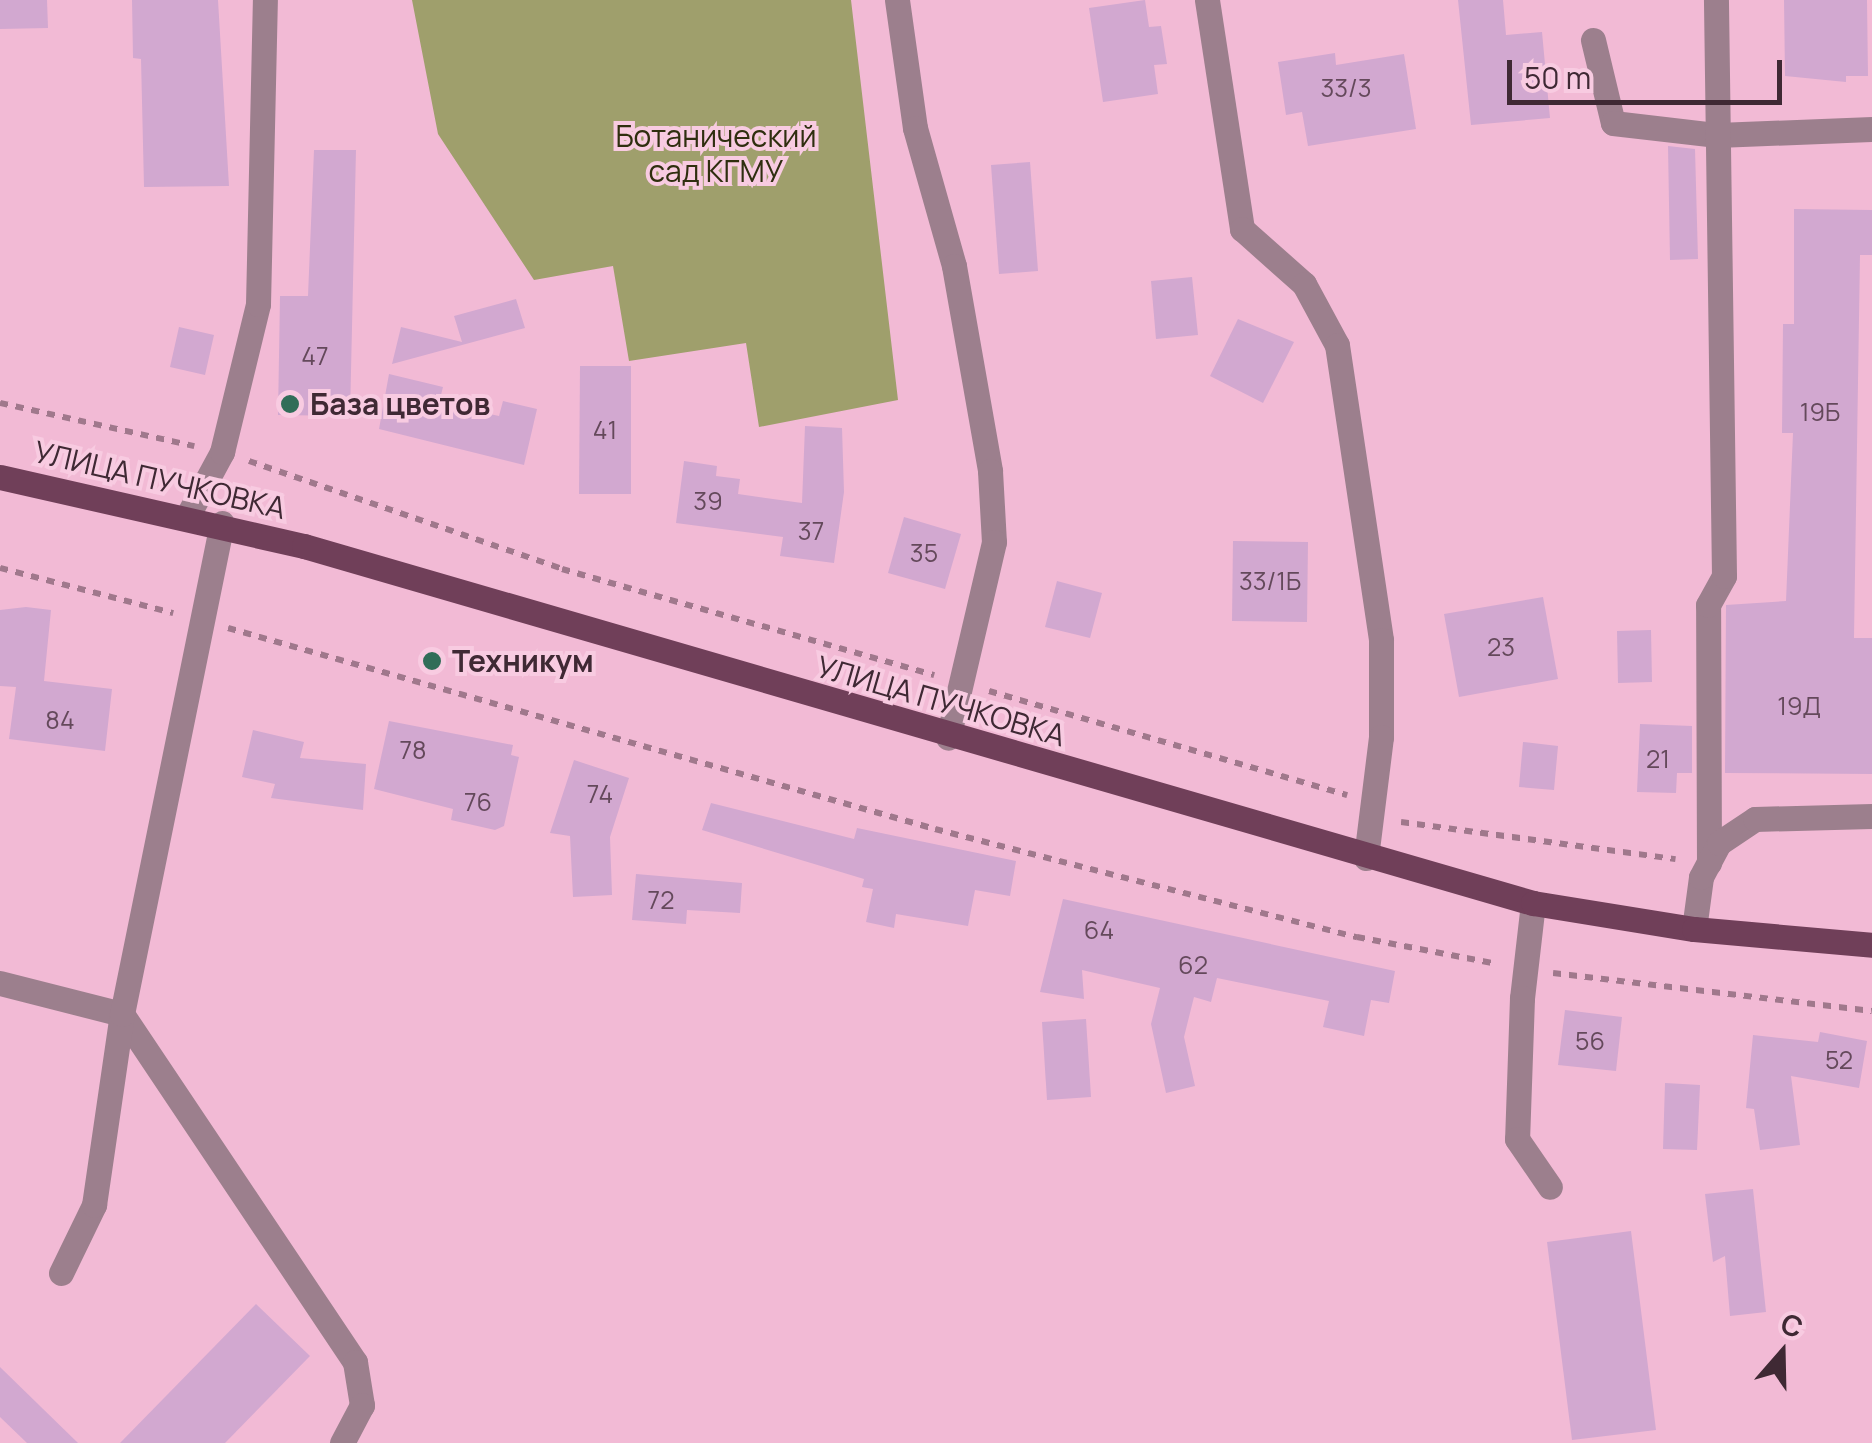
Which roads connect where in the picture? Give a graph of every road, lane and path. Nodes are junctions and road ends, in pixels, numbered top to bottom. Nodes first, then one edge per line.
1 (265, 0) edge
2 (897, 0) edge
3 (1206, 0) edge
4 (1716, 0) edge
5 (1592, 40) dead end
6 (1872, 129) edge
7 (1717, 135) junction
8 (0, 403) edge
9 (222, 452) junction
10 (0, 477) edge
11 (188, 515) junction
12 (222, 524) junction
13 (0, 568) edge
14 (207, 622) junction
15 (959, 682) junction
16 (948, 738) junction
17 (1372, 802) junction
18 (1872, 816) edge
19 (1366, 858) junction
20 (1709, 862) junction
21 (1533, 903) junction
22 (1694, 929) junction
23 (1872, 945) edge
24 (1525, 970) junction
25 (0, 983) edge
26 (1872, 1010) edge
27 (122, 1014) junction
28 (1550, 1187) dead end
29 (61, 1273) dead end
30 (342, 1443) edge

1 - 9 street
2 - 15 street
3 - 17 street
4 - 7 street
5 - 7 street
6 - 7 street
7 - 20 street
8 - 9 path
9 - 11 street
9 - 15 path
10 - 11 main road, УЛИЦА ПУЧКОВКА
11 - 12 main road, УЛИЦА ПУЧКОВКА
12 - 14 street
12 - 16 main road, УЛИЦА ПУЧКОВКА
13 - 14 path
14 - 24 path
14 - 27 street
15 - 16 street
15 - 17 path
16 - 19 main road, УЛИЦА ПУЧКОВКА
17 - 19 street
17 - 20 path
18 - 20 street
19 - 21 main road, УЛИЦА ПУЧКОВКА
20 - 22 street
21 - 22 main road, УЛИЦА ПУЧКОВКА
21 - 24 street
22 - 23 main road, УЛИЦА ПУЧКОВКА
24 - 26 path
24 - 28 street
25 - 27 street
27 - 29 street
27 - 30 street

